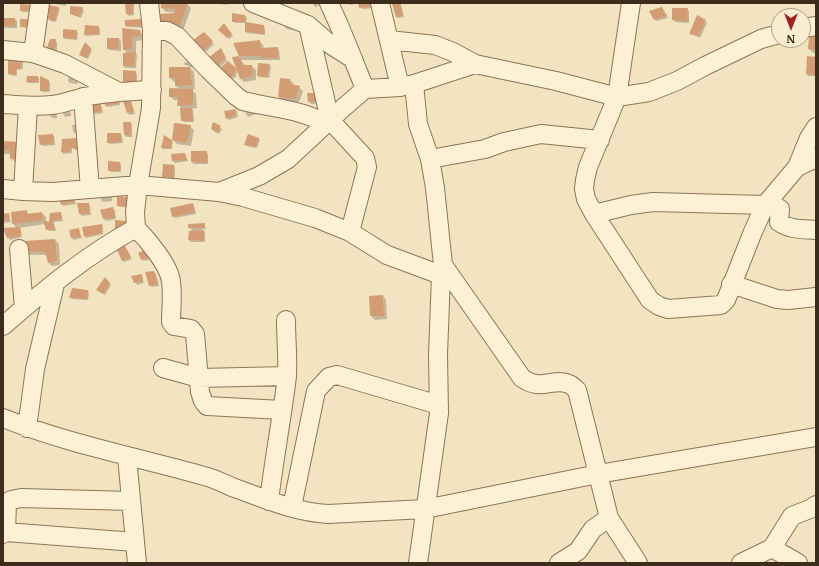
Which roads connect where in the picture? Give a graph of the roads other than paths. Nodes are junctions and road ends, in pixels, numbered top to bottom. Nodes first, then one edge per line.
1 (40, 3) edge
2 (149, 3) edge
3 (253, 3) edge
4 (328, 3) edge
5 (380, 3) edge
6 (631, 3) edge
7 (308, 26) junction
8 (152, 30) junction
9 (771, 36) edge
10 (389, 40) junction
11 (3, 50) edge
12 (33, 53) junction
13 (353, 59) junction
14 (475, 64) junction
15 (407, 86) junction
16 (365, 89) junction
17 (152, 90) junction
18 (117, 91) junction
19 (84, 97) junction
20 (617, 97) junction
21 (3, 104) edge
22 (28, 106) junction
23 (328, 122) junction
24 (816, 127) edge
25 (600, 140) junction
26 (816, 158) edge
27 (430, 159) junction
28 (797, 167) junction
29 (138, 185) junction
30 (3, 189) edge
31 (90, 189) junction
32 (23, 191) junction
33 (219, 192) junction
34 (765, 205) junction
35 (594, 214) junction
36 (136, 228) junction
37 (816, 230) edge
38 (350, 232) junction
39 (19, 249) dead end
40 (442, 270) junction
41 (55, 284) junction
42 (732, 284) junction
43 (816, 297) edge
44 (24, 308) junction
45 (286, 320) dead end
46 (3, 326) edge
47 (163, 368) dead end
48 (287, 376) junction
49 (199, 378) junction
50 (439, 405) junction
51 (282, 410) junction
52 (11, 423) edge
53 (816, 437) edge
54 (127, 457) junction
55 (598, 474) junction
56 (131, 501) junction
57 (269, 501) junction
58 (816, 505) edge
59 (292, 507) junction
60 (426, 509) junction
61 (609, 518) junction
62 (4, 533) edge
63 (135, 542) junction
64 (772, 548) junction
65 (562, 562) edge
66 (137, 563) edge
67 (418, 563) edge
68 (638, 563) edge
69 (741, 563) edge
70 (798, 563) edge

1 - 12 street
2 - 8 street
3 - 7 street
4 - 13 street
5 - 10 street
6 - 20 street
7 - 13 street
7 - 23 street
8 - 17 street
8 - 23 street
9 - 20 street
10 - 14 street
10 - 15 street
11 - 12 street
12 - 18 street
13 - 16 street
14 - 15 street
14 - 20 street
15 - 16 street
15 - 27 street
16 - 23 street
17 - 18 street
17 - 29 street
18 - 19 street
19 - 22 street
19 - 31 street
20 - 25 street
21 - 22 street
22 - 32 street
23 - 33 street
23 - 38 street
24 - 28 street
25 - 27 street
25 - 35 street
26 - 28 street
27 - 40 street
28 - 34 street
29 - 31 street
29 - 33 street
29 - 36 street
30 - 32 street
31 - 32 street
33 - 38 street
34 - 35 street
34 - 37 street
34 - 42 street
35 - 42 street
36 - 41 street
36 - 49 street
38 - 40 street
39 - 44 street
40 - 50 street
40 - 55 street
41 - 44 street
41 - 52 street
42 - 43 street
44 - 46 street
45 - 48 street
47 - 49 street
48 - 49 street
48 - 51 street
49 - 51 street
50 - 59 street
50 - 60 street
51 - 57 street
52 - 54 street
53 - 55 street
54 - 56 street
54 - 57 street
55 - 60 street
55 - 61 street
56 - 62 street
56 - 63 street
57 - 59 street
58 - 64 street
59 - 60 street
60 - 67 street
61 - 65 street
61 - 68 street
62 - 63 street
63 - 66 street
64 - 69 street
64 - 70 street

